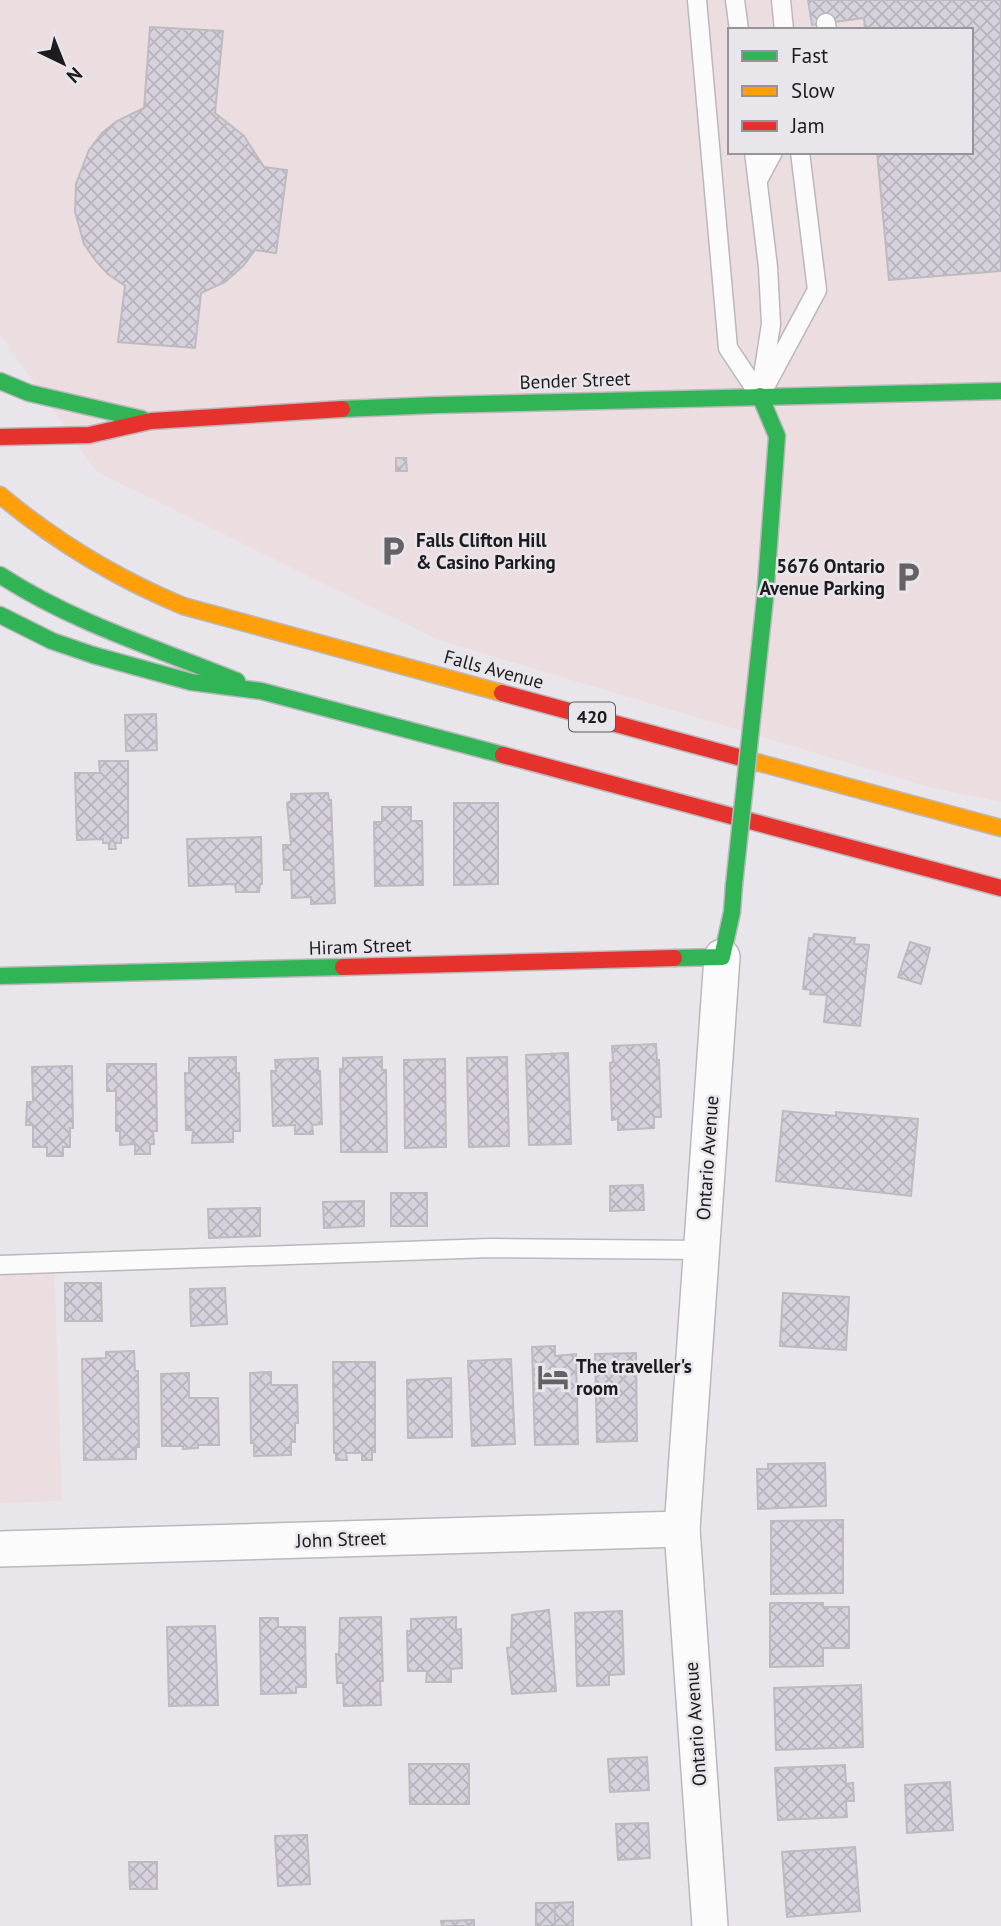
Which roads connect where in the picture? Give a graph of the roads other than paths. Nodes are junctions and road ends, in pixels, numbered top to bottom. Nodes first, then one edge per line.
1 (696, 0) edge
2 (735, 0) edge
3 (781, 0) edge
4 (739, 28) edge
5 (784, 28) edge
6 (754, 154) edge
7 (772, 154) edge
8 (800, 154) edge
9 (758, 180) junction
10 (0, 382) edge
11 (1001, 391) edge
12 (760, 396) junction
13 (151, 421) junction
14 (0, 437) edge
15 (0, 495) edge
16 (0, 575) edge
17 (0, 615) edge
18 (261, 691) junction
19 (1001, 828) edge
20 (1001, 888) edge
21 (722, 957) junction
22 (0, 976) edge
23 (701, 1250) junction
24 (0, 1265) edge
25 (682, 1529) junction
26 (0, 1549) edge
27 (710, 1926) edge

1 - 12 lane
2 - 4 lane
3 - 5 lane
6 - 9 lane
7 - 9 lane
8 - 12 lane
9 - 12 lane
10 - 13 main road, Bender Street
11 - 12 main road, Bender Street
12 - 13 main road, Bender Street
12 - 21 main road, Ontario Avenue, bridge
13 - 14 main road, Bender Street
15 - 19 main road, Falls Avenue / 420
16 - 18 main road
17 - 18 main road
18 - 20 main road
21 - 22 main road, Hiram Street
21 - 23 street, Ontario Avenue
23 - 24 lane
23 - 25 street, Ontario Avenue
25 - 26 street, John Street
25 - 27 street, Ontario Avenue

